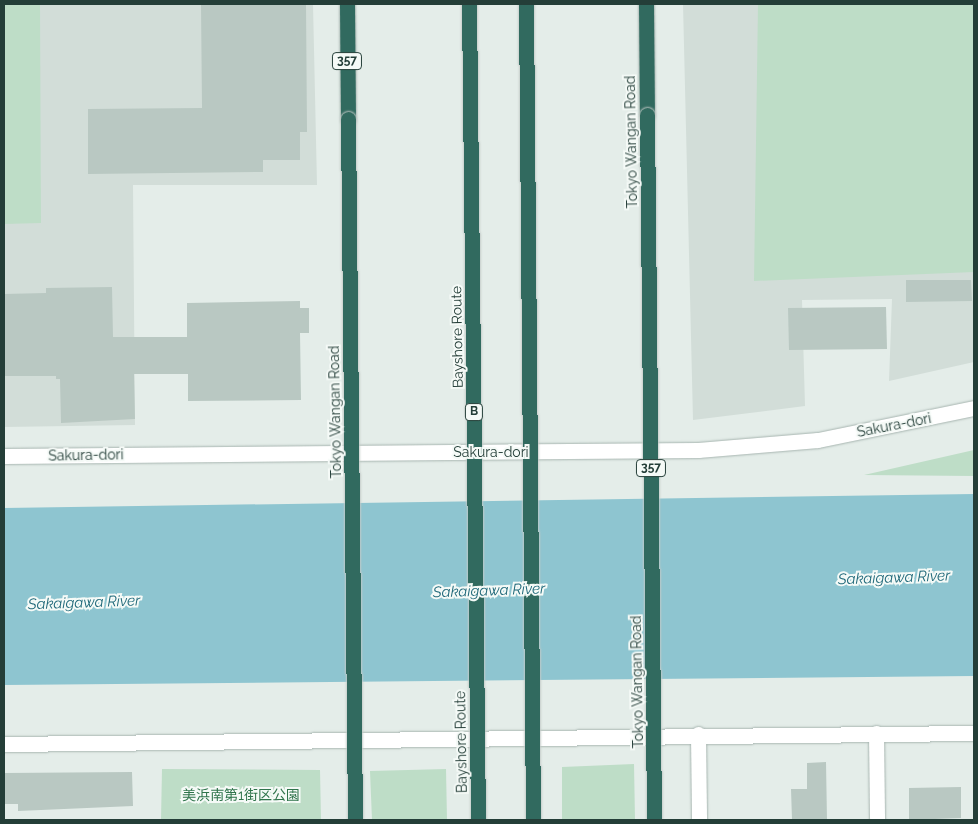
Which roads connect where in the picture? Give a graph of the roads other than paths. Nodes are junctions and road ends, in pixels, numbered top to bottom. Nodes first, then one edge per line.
1 (347, 4) edge
2 (469, 4) edge
3 (526, 4) edge
4 (646, 4) edge
5 (974, 408) edge
6 (4, 456) edge
7 (876, 733) junction
8 (974, 733) edge
9 (698, 734) junction
10 (4, 744) edge
11 (356, 820) edge
12 (478, 820) edge
13 (533, 820) edge
14 (654, 820) edge
15 (699, 820) edge
16 (877, 820) edge

1 - 11 highway, Tokyo Wangan Road / 357, bridge
2 - 12 highway, Bayshore Route / B, bridge
3 - 13 highway, bridge
4 - 14 highway, Tokyo Wangan Road / 357, bridge
5 - 6 street, Sakura-dori
7 - 8 street
7 - 9 street
7 - 16 street
9 - 10 street
9 - 15 street

